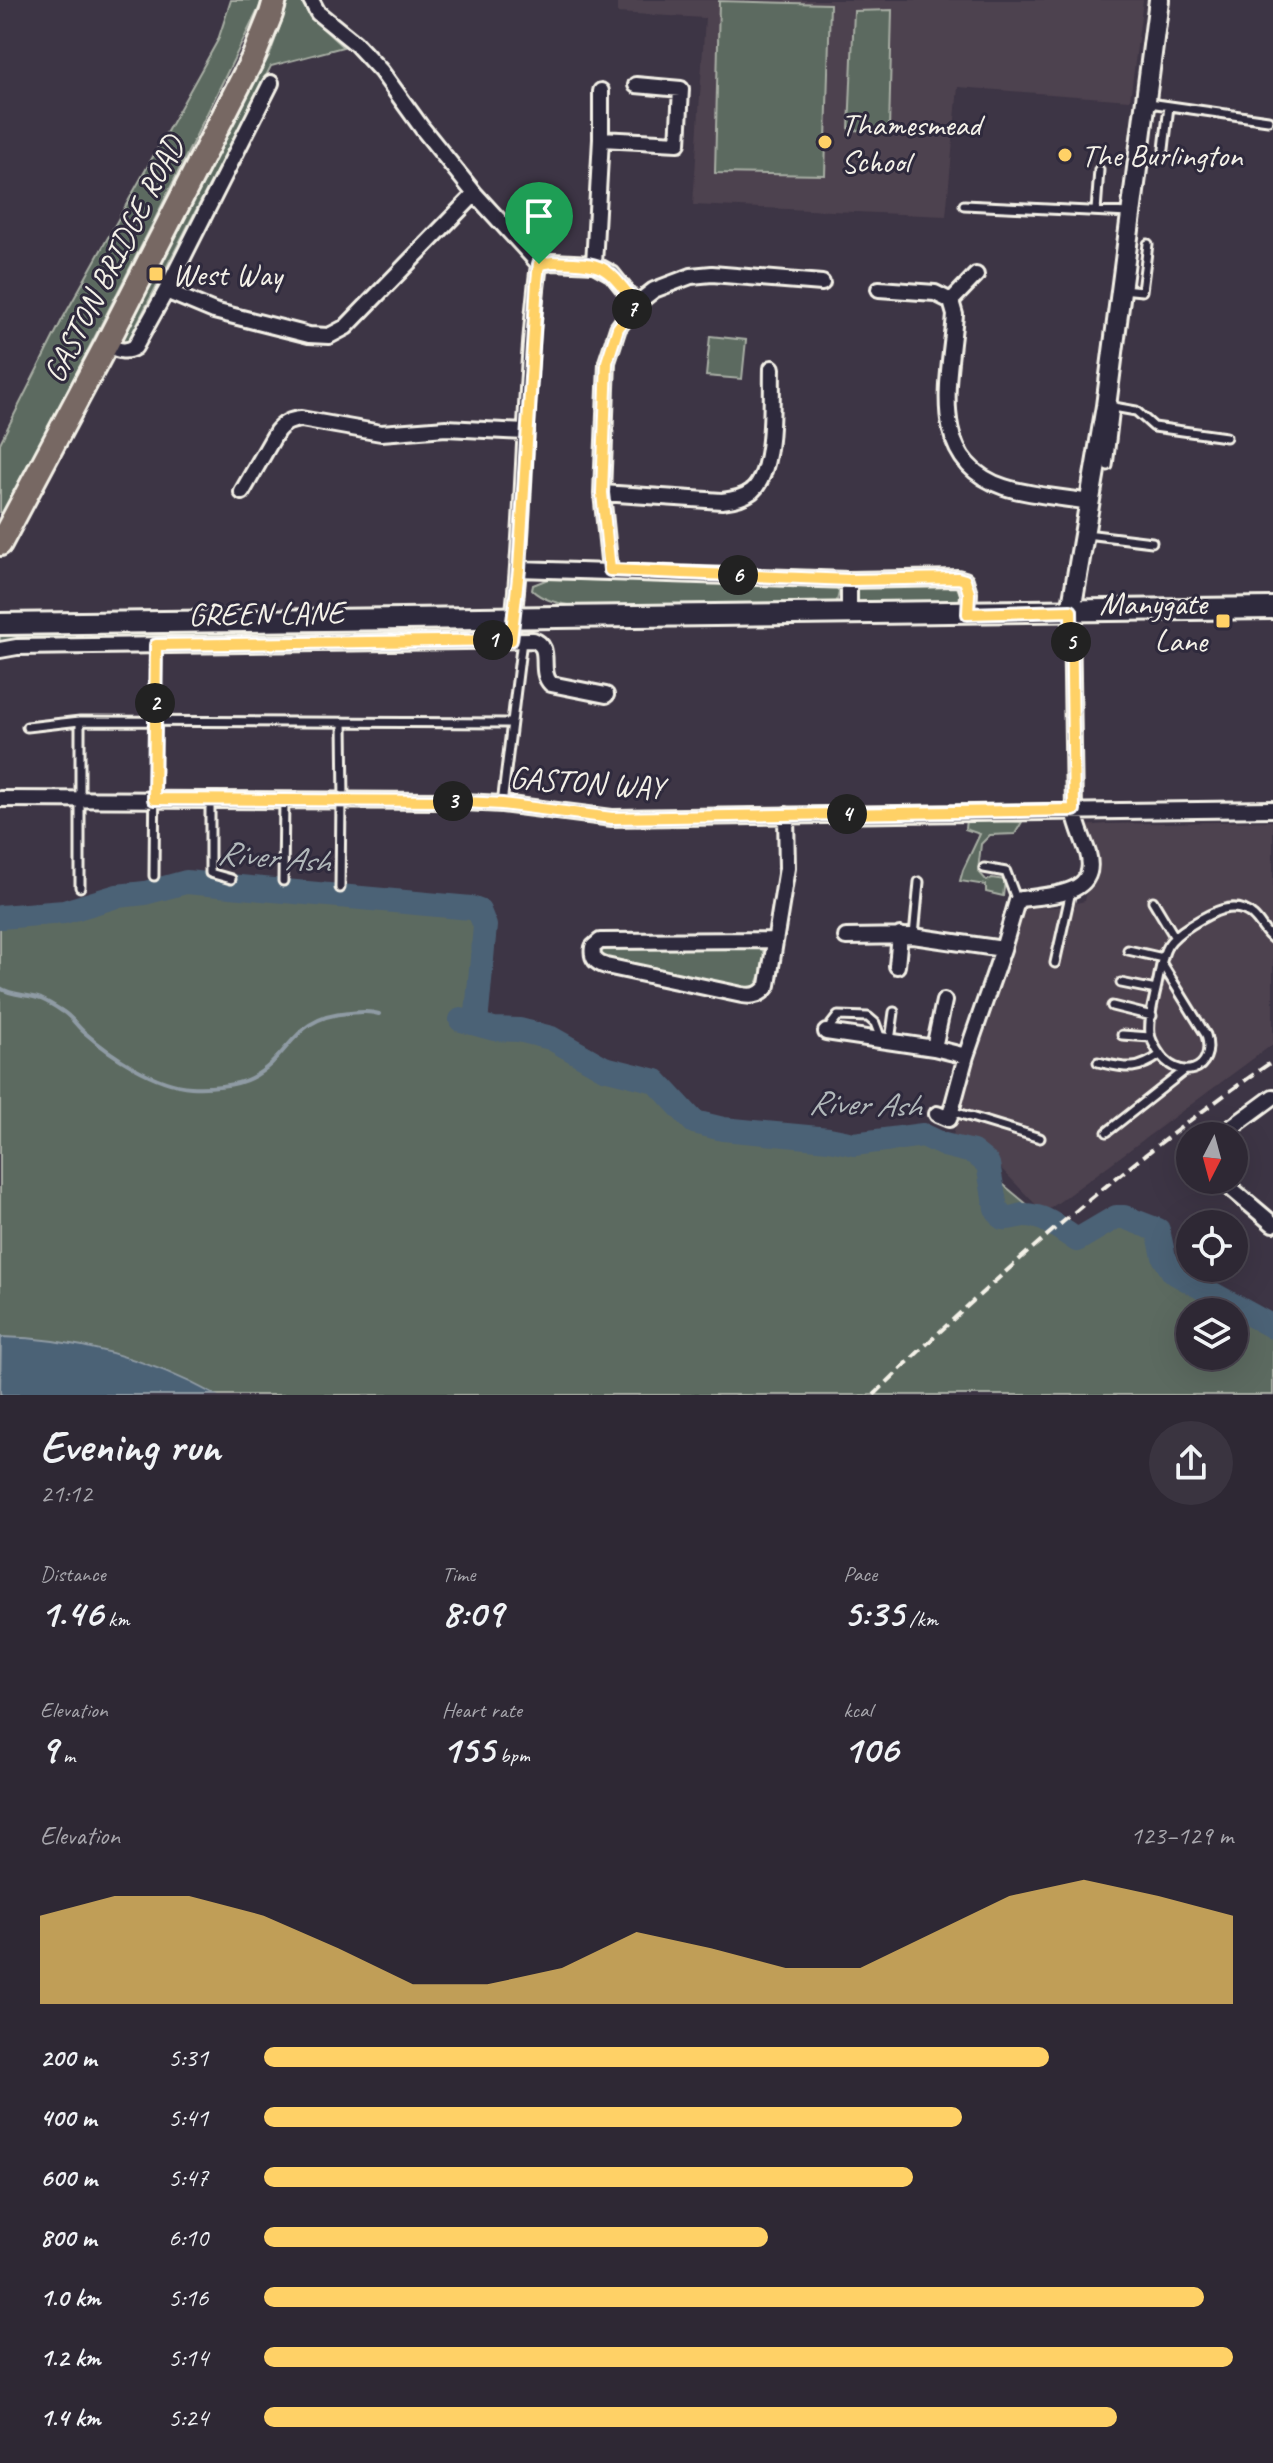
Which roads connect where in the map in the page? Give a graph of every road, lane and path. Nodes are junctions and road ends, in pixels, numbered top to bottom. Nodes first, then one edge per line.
1 (275, 0) edge
2 (311, 0) edge
3 (1159, 0) edge
4 (271, 83) dead end
5 (636, 85) dead end
6 (601, 91) dead end
7 (1146, 103) junction
8 (1169, 106) junction
9 (1268, 120) dead end
10 (601, 139) junction
11 (1164, 149) dead end
12 (1099, 170) dead end
13 (475, 194) junction
14 (964, 205) dead end
15 (1096, 211) junction
16 (1131, 213) junction
17 (1148, 244) dead end
18 (539, 264) junction
19 (594, 264) junction
20 (976, 275) dead end
21 (822, 283) dead end
22 (879, 289) dead end
23 (1122, 289) junction
24 (166, 291) junction
25 (951, 301) junction
26 (636, 304) junction
27 (106, 345) junction
28 (772, 368) dead end
29 (1110, 406) junction
30 (526, 432) junction
31 (1226, 437) dead end
32 (1108, 466) dead end
33 (242, 492) dead end
34 (602, 493) junction
35 (1089, 502) junction
36 (1084, 533) junction
37 (1152, 542) dead end
38 (0, 544) edge
39 (519, 569) junction
40 (610, 570) junction
41 (849, 580) junction
42 (1273, 608) edge
43 (1071, 611) junction
44 (0, 612) edge
45 (849, 614) junction
46 (968, 614) junction
47 (514, 618) junction
48 (23, 623) junction
49 (0, 624) edge
50 (517, 640) junction
51 (156, 645) junction
52 (0, 650) edge
53 (606, 695) dead end
54 (80, 721) junction
55 (154, 722) junction
56 (343, 722) junction
57 (511, 723) junction
58 (27, 727) dead end
59 (0, 799) edge
60 (81, 799) junction
61 (154, 799) junction
62 (210, 799) junction
63 (284, 800) junction
64 (342, 800) junction
65 (502, 804) junction
66 (1273, 809) edge
67 (1074, 810) junction
68 (786, 815) junction
69 (984, 868) dead end
70 (154, 876) dead end
71 (231, 879) dead end
72 (283, 881) dead end
73 (919, 882) dead end
74 (80, 887) dead end
75 (340, 888) dead end
76 (1071, 891) junction
77 (1017, 901) junction
78 (1153, 901) dead end
79 (907, 936) junction
80 (1174, 936) junction
81 (846, 937) dead end
82 (1273, 939) edge
83 (775, 940) junction
84 (1003, 949) junction
85 (1128, 950) dead end
86 (1162, 961) junction
87 (1055, 963) dead end
88 (897, 966) dead end
89 (1121, 983) dead end
90 (1156, 990) junction
91 (944, 1001) dead end
92 (1112, 1006) dead end
93 (894, 1012) dead end
94 (1152, 1016) junction
95 (828, 1028) dead end
96 (1122, 1035) dead end
97 (1150, 1037) junction
98 (885, 1040) junction
99 (934, 1048) junction
100 (1160, 1055) junction
101 (966, 1056) junction
102 (1098, 1062) dead end
103 (1184, 1071) junction
104 (1273, 1097) edge
105 (944, 1113) joint
106 (1239, 1122) edge
107 (1107, 1132) dead end
108 (1040, 1138) dead end
109 (1238, 1194) edge
110 (1273, 1224) edge

1 - 27 main road, GASTON BRIDGE ROAD
2 - 13 street
3 - 7 street
4 - 24 street
5 - 10 street
6 - 10 street
7 - 8 lane
7 - 16 street
8 - 9 lane
8 - 11 lane
10 - 19 street
12 - 15 lane
13 - 18 street
13 - 24 street
14 - 15 lane
15 - 16 lane
16 - 23 street
17 - 23 lane
18 - 19 street
18 - 30 street
19 - 26 street
20 - 25 street
21 - 26 street
22 - 25 street
23 - 29 street
24 - 27 street
25 - 35 street
26 - 34 street
27 - 38 main road, GASTON BRIDGE ROAD
28 - 34 street
29 - 31 lane
29 - 32 lane
29 - 35 street
30 - 33 street
30 - 39 street
34 - 40 street
35 - 36 street
36 - 37 lane
36 - 43 street
39 - 40 street
39 - 47 street
40 - 41 street
41 - 45 street
41 - 46 street
42 - 43 main road, GREEN LANE
43 - 46 main road, GREEN LANE
43 - 67 street
44 - 48 main road, GREEN LANE
45 - 46 main road, GREEN LANE
45 - 47 main road, GREEN LANE
47 - 48 main road, GREEN LANE
47 - 50 street
48 - 49 main road, GREEN LANE
50 - 51 street, GREEN LANE
50 - 53 street
50 - 57 lane
51 - 52 street, GREEN LANE
51 - 55 lane
54 - 55 lane
54 - 58 lane
54 - 60 lane
55 - 56 lane
55 - 61 lane
56 - 57 lane
56 - 64 lane
57 - 65 lane
59 - 60 street, GASTON WAY
60 - 61 street, GASTON WAY
60 - 74 lane
61 - 62 street, GASTON WAY
61 - 70 lane
62 - 63 street, GASTON WAY
62 - 71 lane
63 - 64 street, GASTON WAY
63 - 72 lane
64 - 65 street, GASTON WAY
64 - 75 lane
65 - 68 street, GASTON WAY
66 - 67 street, GASTON WAY
67 - 68 street, GASTON WAY
67 - 76 street
68 - 83 street
69 - 77 lane
73 - 79 lane
76 - 77 street
76 - 87 lane
77 - 84 street
78 - 80 lane
79 - 81 street
79 - 84 street
79 - 88 street
80 - 82 lane
80 - 86 lane
83 - 83 street
84 - 101 street
85 - 86 lane
86 - 90 lane
86 - 103 lane
89 - 90 lane
90 - 94 lane
91 - 99 street
92 - 94 lane
93 - 98 lane
94 - 97 lane
95 - 98 street
96 - 97 lane
97 - 100 lane
98 - 99 street
99 - 101 street
100 - 102 lane
100 - 103 lane
101 - 105 street
103 - 107 lane
104 - 106 street
105 - 108 lane
109 - 110 street

